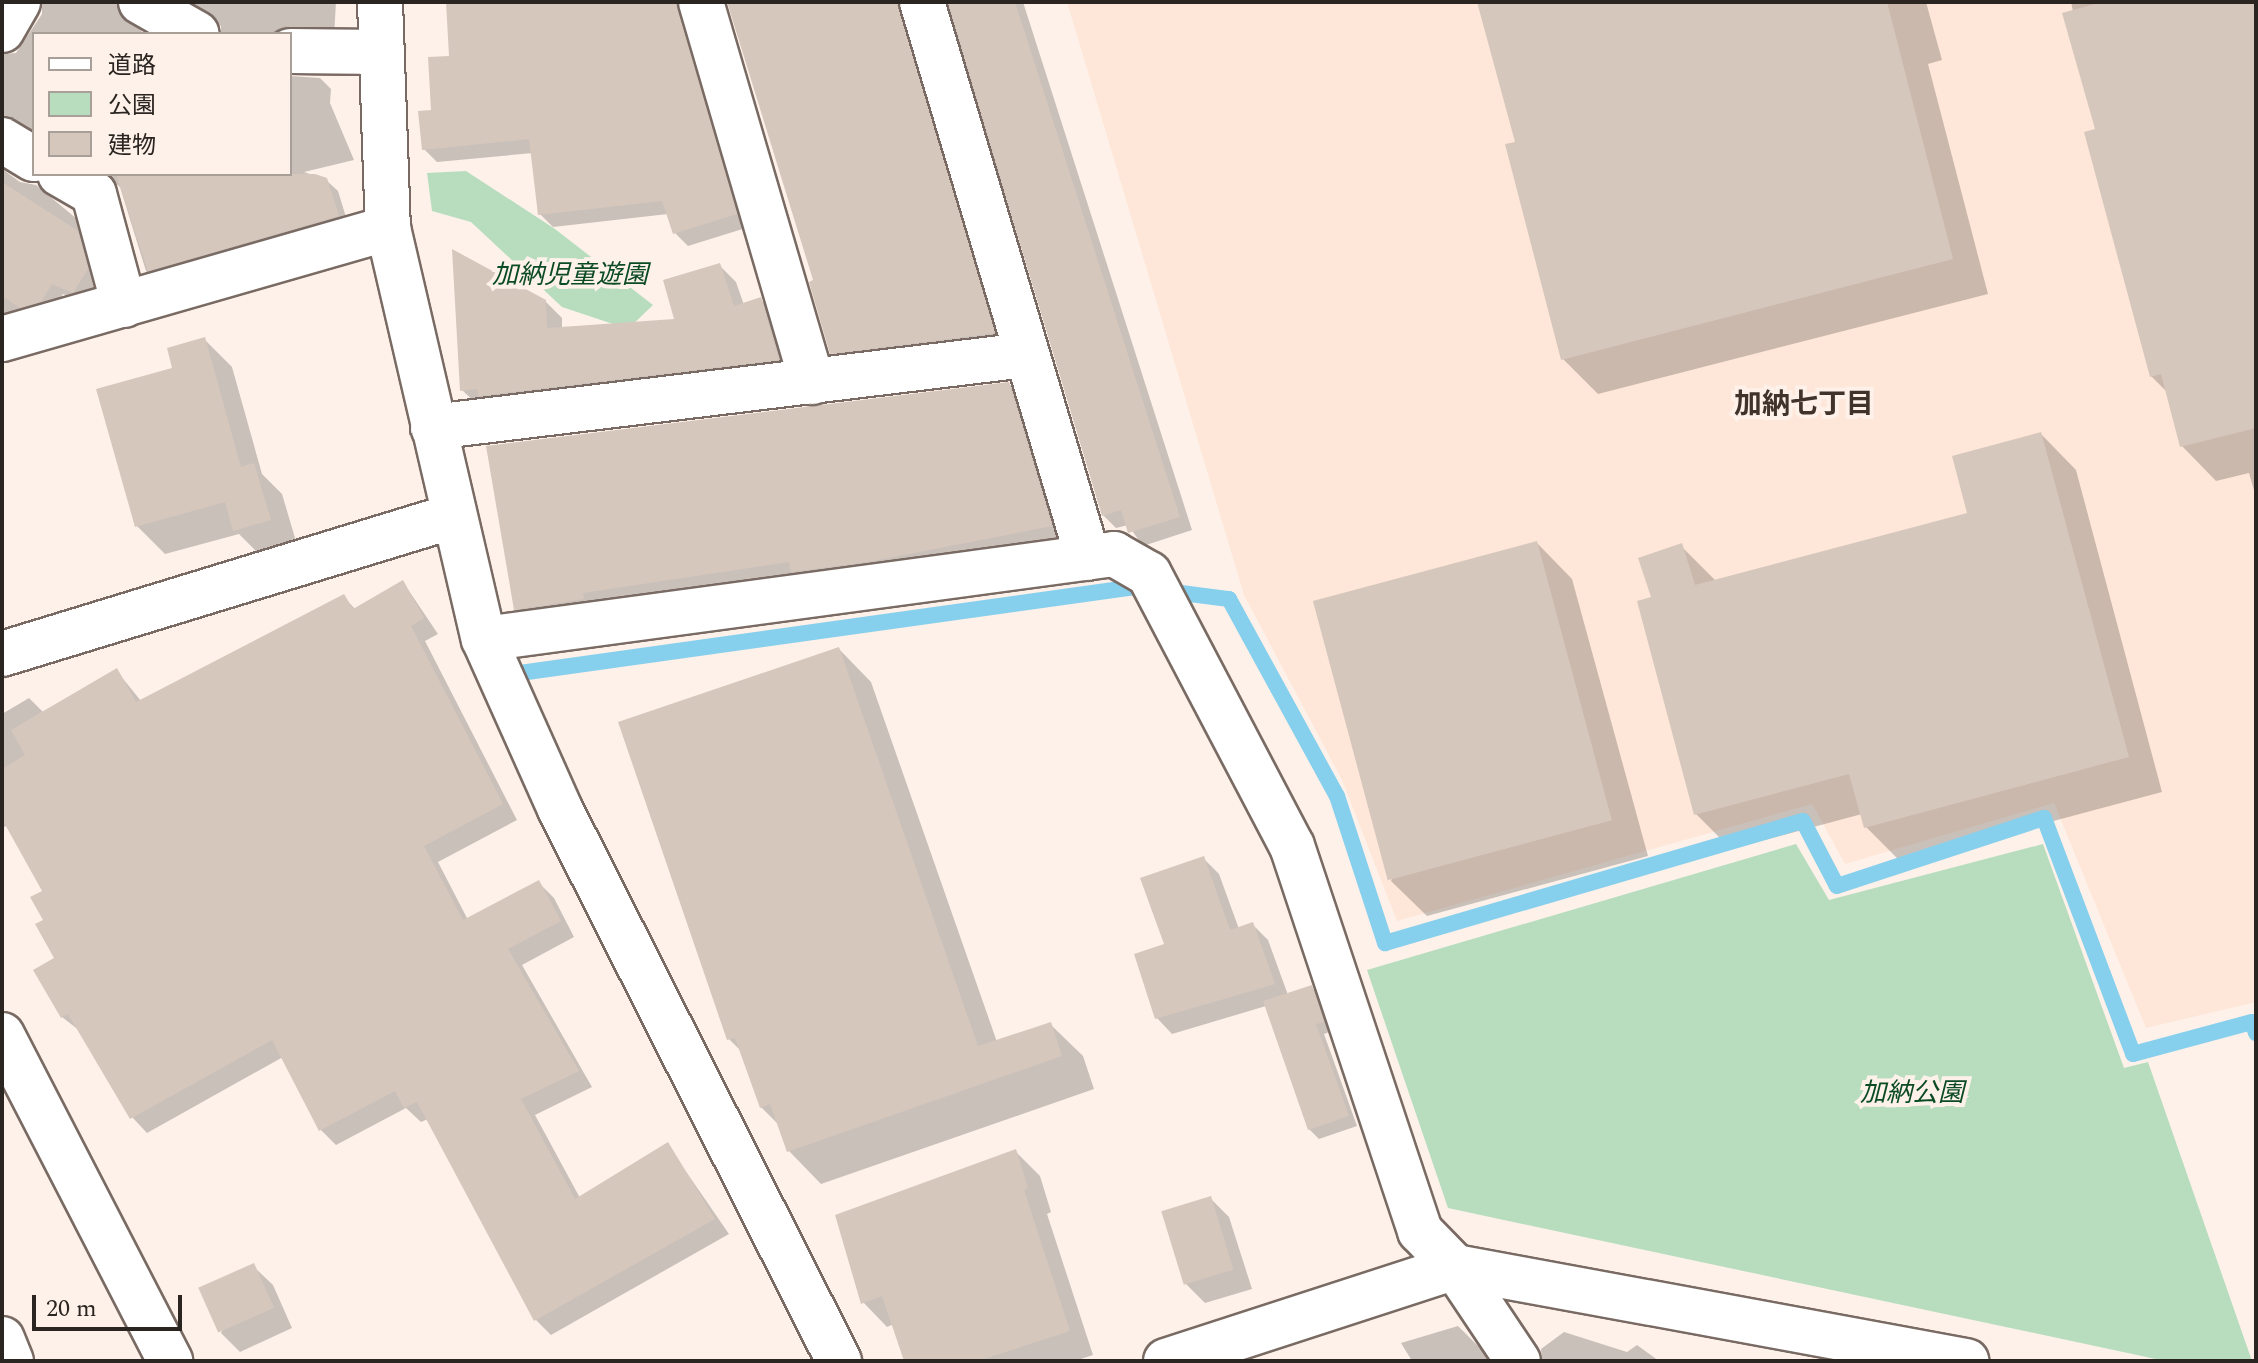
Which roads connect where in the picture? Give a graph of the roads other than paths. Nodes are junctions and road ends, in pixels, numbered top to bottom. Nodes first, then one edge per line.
1 (18, 2) edge
2 (141, 2) edge
3 (380, 2) edge
4 (701, 2) edge
5 (922, 2) edge
6 (2, 30) edge
7 (194, 32) edge
8 (292, 51) edge
9 (382, 52) junction
10 (2, 140) edge
11 (32, 158) edge
12 (63, 176) edge
13 (388, 228) junction
14 (124, 305) junction
15 (2, 339) edge
16 (1025, 355) junction
17 (812, 382) junction
18 (433, 427) junction
19 (453, 516) junction
20 (1088, 558) junction
21 (484, 639) junction
22 (2, 654) edge
23 (2, 1035) edge
24 (1455, 1267) junction
25 (2, 1339) edge
26 (11, 1361) edge
27 (170, 1361) edge
28 (839, 1361) edge
29 (1166, 1361) edge
30 (1518, 1361) edge
31 (1966, 1361) edge

1 - 6 street
2 - 7 street
3 - 9 street
4 - 17 street
5 - 16 street
8 - 9 street
9 - 13 street
10 - 11 street
12 - 14 street
13 - 14 street
13 - 18 street
14 - 15 street
16 - 17 street
16 - 20 street
17 - 18 street
18 - 19 street
19 - 21 street
19 - 22 street
20 - 21 street
20 - 24 street
21 - 28 street
23 - 27 street
24 - 29 street
24 - 30 street
24 - 31 street
25 - 26 street

